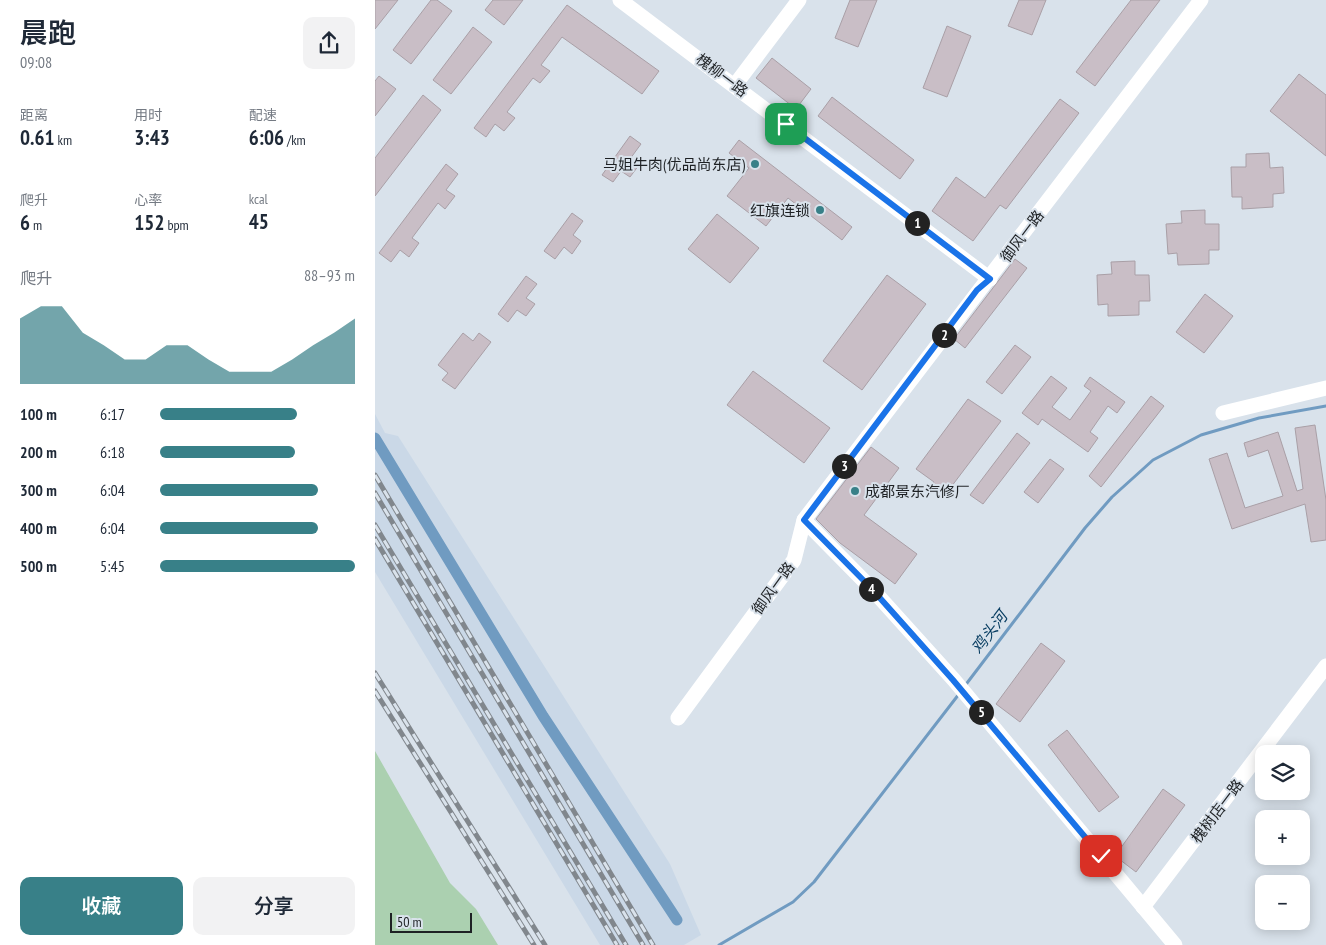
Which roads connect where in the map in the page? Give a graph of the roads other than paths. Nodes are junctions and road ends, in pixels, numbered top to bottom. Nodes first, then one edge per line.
1 (620, 0) edge
2 (799, 0) edge
3 (1201, 0) edge
4 (636, 5) edge
5 (735, 85) junction
6 (990, 279) junction
7 (1326, 388) edge
8 (1223, 413) dead end
9 (804, 520) junction
10 (1326, 666) edge
11 (678, 718) dead end
12 (1143, 907) junction
13 (1175, 945) edge

1 - 4 street, 槐柳一路
2 - 5 street
3 - 6 street, 御风一路
4 - 5 street, 槐柳一路
5 - 6 street, 槐柳一路
6 - 9 street, 御风一路
7 - 8 street
9 - 11 street, 御风一路
9 - 12 street
10 - 12 street, 槐树店一路
12 - 13 street

